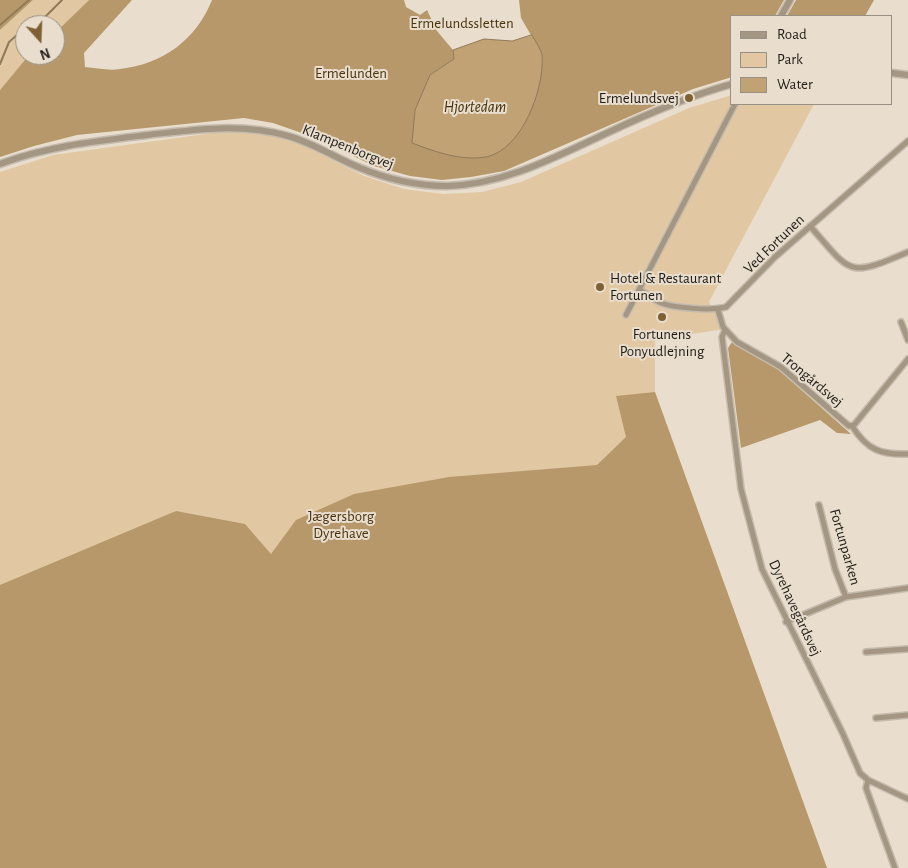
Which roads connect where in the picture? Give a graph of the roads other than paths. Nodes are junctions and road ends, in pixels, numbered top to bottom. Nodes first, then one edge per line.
1 (790, 0) edge
2 (782, 15) edge
3 (908, 71) edge
4 (893, 72) edge
5 (893, 72) edge
6 (908, 75) edge
7 (730, 85) edge
8 (734, 105) edge
9 (908, 141) edge
10 (0, 164) edge
11 (810, 226) junction
12 (908, 252) edge
13 (640, 290) junction
14 (718, 310) junction
15 (626, 315) dead end
16 (901, 322) dead end
17 (725, 330) junction
18 (908, 340) edge
19 (908, 359) edge
20 (852, 426) junction
21 (908, 454) edge
22 (819, 504) dead end
23 (908, 588) edge
24 (846, 597) junction
25 (786, 622) junction
26 (908, 648) edge
27 (866, 652) dead end
28 (908, 715) edge
29 (876, 718) dead end
30 (868, 780) junction
31 (908, 799) edge
32 (895, 868) edge

1 - 2 street
3 - 4 street
5 - 6 street
7 - 10 street, Klampenborgvej
8 - 13 street
9 - 11 street, Ved Fortunen
11 - 12 street
11 - 14 street, Ved Fortunen
13 - 14 street
13 - 15 street
14 - 17 street
16 - 18 street
17 - 20 street, Trongårdsvej
17 - 25 street, Dyrehavegårdsvej
19 - 20 street, Trongårdsvej
20 - 21 street, Trongårdsvej
22 - 24 street, Fortunparken
23 - 24 street, Fortunparken
24 - 25 street, Fortunparken
25 - 30 street, Dyrehavegårdsvej
26 - 27 street
28 - 29 street
30 - 31 street
30 - 32 street

